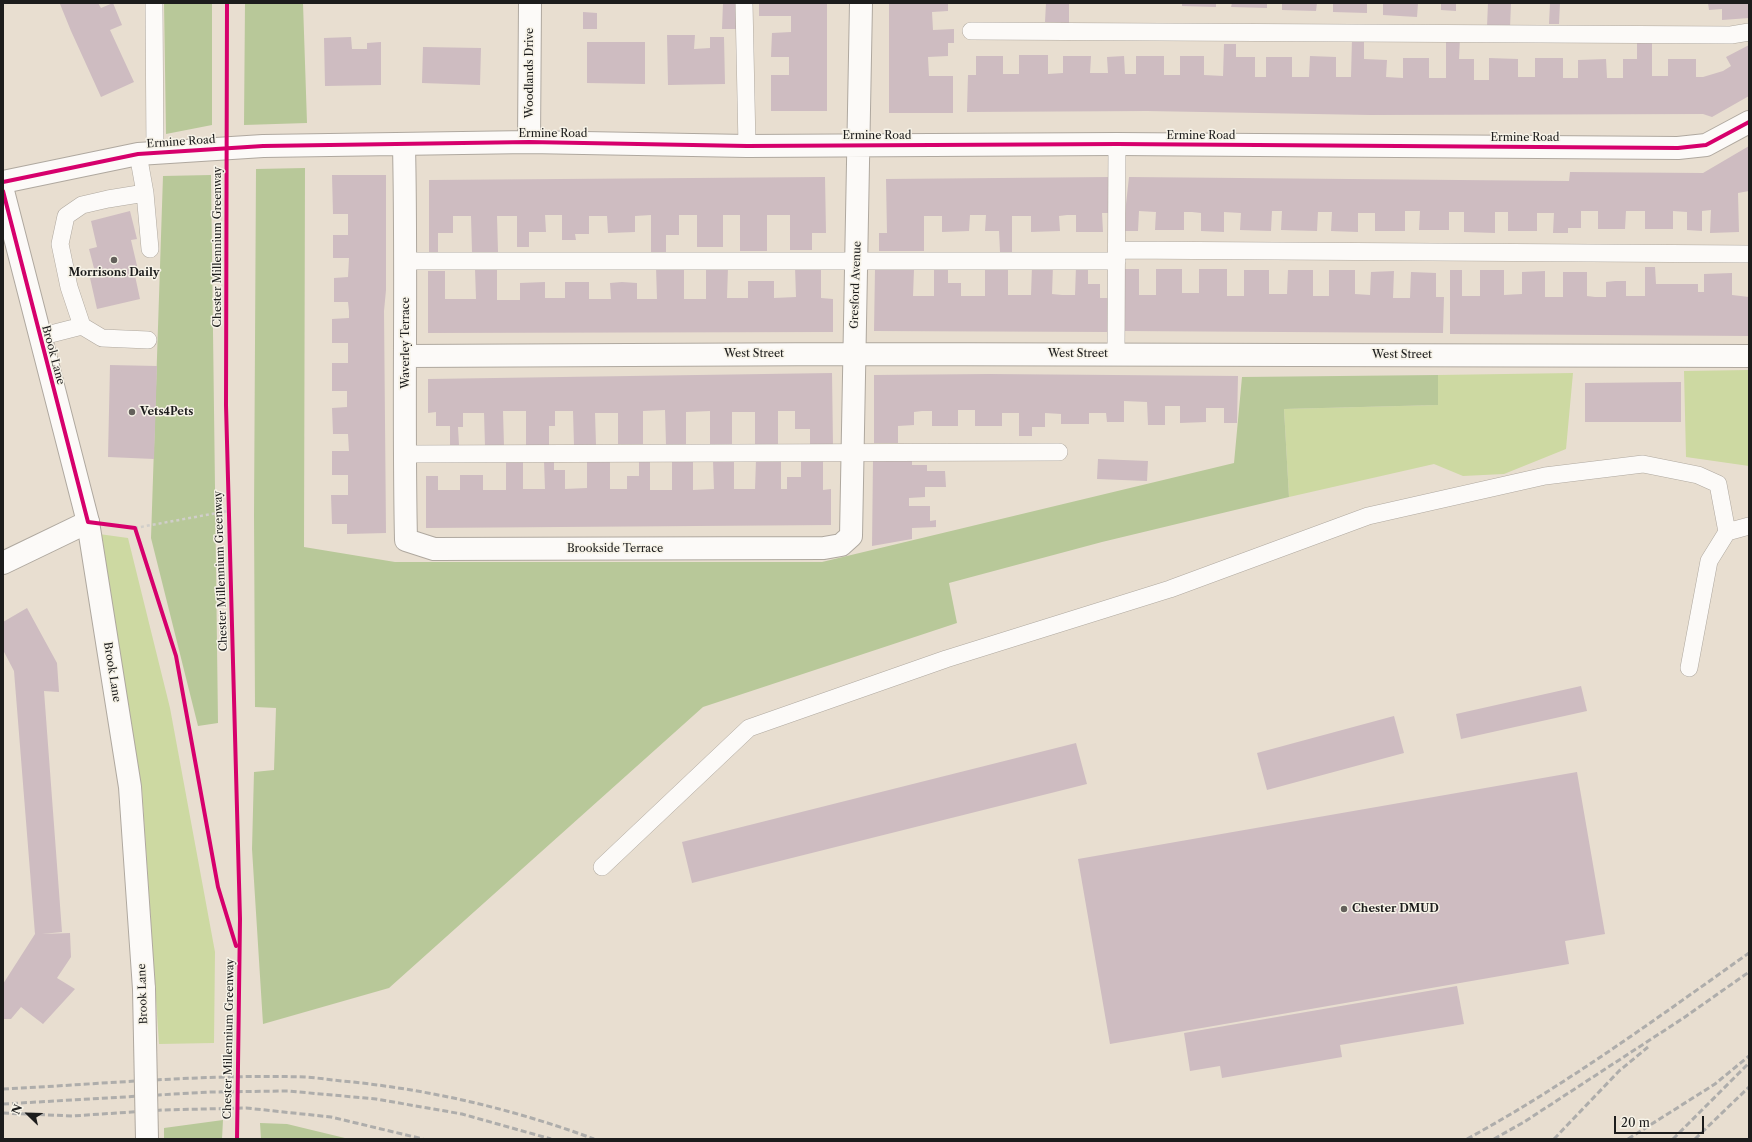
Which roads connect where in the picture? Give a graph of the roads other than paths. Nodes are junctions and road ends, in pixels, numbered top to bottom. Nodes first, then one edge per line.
1 (154, 3) edge
2 (530, 3) edge
3 (744, 3) edge
4 (861, 3) edge
5 (971, 31) dead end
6 (1749, 32) edge
7 (1749, 122) edge
8 (529, 142) junction
9 (1117, 144) junction
10 (858, 145) junction
11 (404, 146) junction
12 (747, 146) junction
13 (147, 153) junction
14 (3, 182) edge
15 (3, 191) edge
16 (145, 193) junction
17 (6, 216) edge
18 (150, 249) dead end
19 (1749, 254) edge
20 (1117, 255) junction
21 (857, 260) junction
22 (406, 261) junction
23 (82, 326) junction
24 (39, 337) junction
25 (148, 340) dead end
26 (853, 354) junction
27 (1116, 354) junction
28 (406, 356) junction
29 (1749, 356) edge
30 (1059, 452) dead end
31 (852, 453) junction
32 (404, 454) junction
33 (88, 522) junction
34 (1749, 526) edge
35 (1727, 532) junction
36 (406, 540) joint
37 (824, 548) joint
38 (3, 563) edge
39 (1689, 668) dead end
40 (602, 867) dead end
41 (147, 1139) edge

1 - 13 lane
2 - 8 street, Woodlands Drive
3 - 12 lane
4 - 10 street, Gresford Avenue
5 - 6 lane
7 - 9 street, Ermine Road
8 - 11 street, Ermine Road
8 - 12 street, Ermine Road
9 - 10 street, Ermine Road
9 - 20 lane
10 - 12 street, Ermine Road
10 - 21 street, Gresford Avenue
11 - 13 street, Ermine Road
11 - 22 street, Waverley Terrace
13 - 14 street, Ermine Road
13 - 16 lane
15 - 17 street, Brook Lane
16 - 18 lane
16 - 23 lane
17 - 24 street, Brook Lane
19 - 20 lane
20 - 21 lane
20 - 27 lane
21 - 22 lane
21 - 26 street, Gresford Avenue
22 - 28 street, Waverley Terrace
23 - 24 lane
23 - 25 lane
24 - 33 street, Brook Lane
26 - 27 street, West Street
26 - 28 street, West Street
26 - 31 street, Gresford Avenue
27 - 29 street, West Street
28 - 32 street, Waverley Terrace
30 - 31 lane
31 - 32 lane
31 - 37 street, Gresford Avenue
32 - 36 street, Waverley Terrace
33 - 38 street
33 - 41 street, Brook Lane, bridge
34 - 35 lane
35 - 39 lane
35 - 40 lane
36 - 37 street, Brookside Terrace

